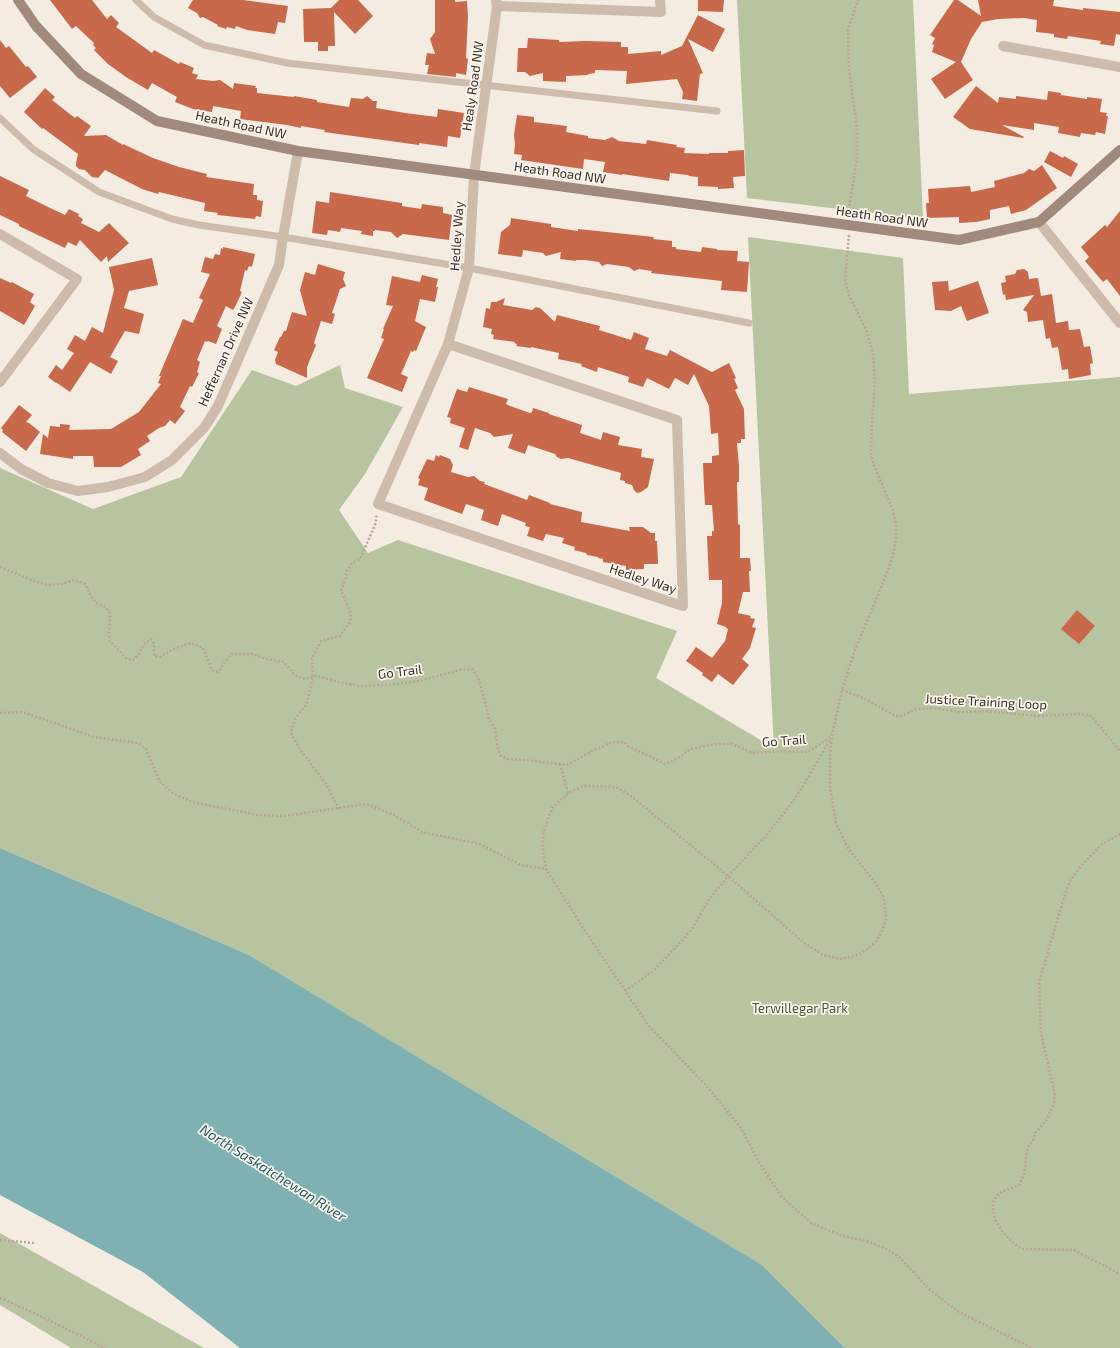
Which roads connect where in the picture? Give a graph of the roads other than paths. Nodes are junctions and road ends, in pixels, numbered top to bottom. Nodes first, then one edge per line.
1 (18, 0) edge
2 (136, 0) edge
3 (660, 0) edge
4 (497, 3) edge
5 (1003, 46) dead end
6 (1120, 67) edge
7 (486, 86) junction
8 (717, 111) dead end
9 (0, 118) edge
10 (1120, 150) edge
11 (298, 151) junction
12 (474, 175) junction
13 (1039, 222) junction
14 (0, 234) edge
15 (283, 237) junction
16 (469, 268) junction
17 (749, 323) dead end
18 (1120, 323) edge
19 (448, 344) junction
20 (0, 382) edge
21 (0, 453) edge

1 - 11 street, Heath Road NW
2 - 7 lane
3 - 4 street
4 - 7 street, Healy Road NW
5 - 6 street
7 - 8 lane
7 - 12 street, Healy Road NW
9 - 15 lane
10 - 13 street, Heath Road NW
11 - 12 street, Heath Road NW
11 - 15 street, Heffernan Drive NW
12 - 13 street, Heath Road NW
12 - 16 street, Hedley Way
13 - 18 street
14 - 20 street
15 - 16 lane
15 - 21 street, Heffernan Drive NW
16 - 17 lane
16 - 19 street, Hedley Way
19 - 19 street, Hedley Way

